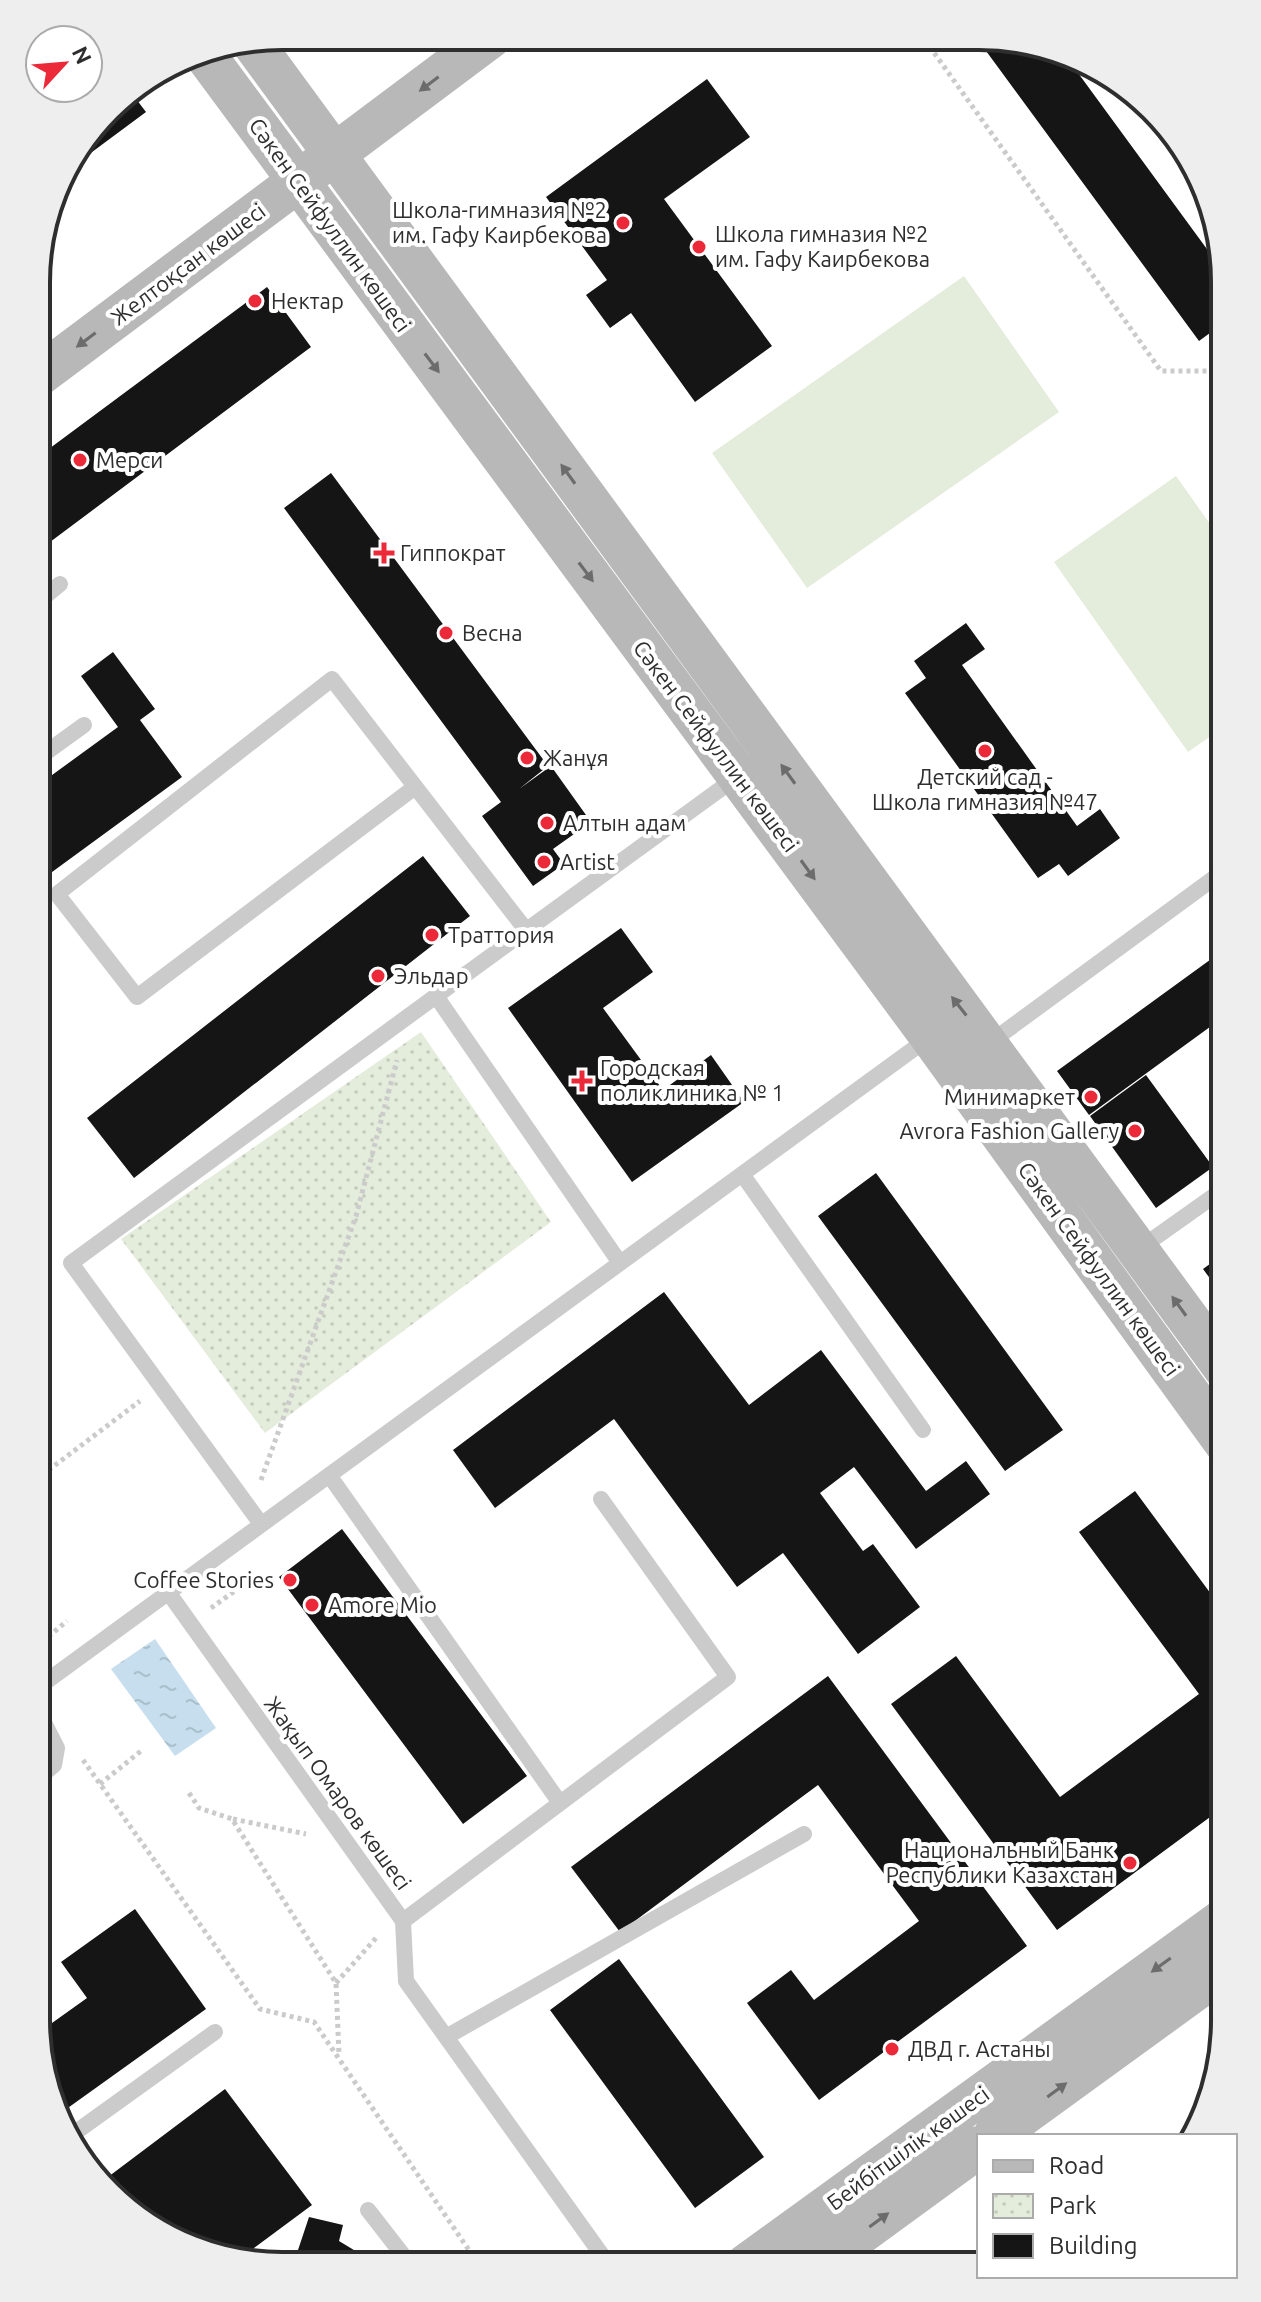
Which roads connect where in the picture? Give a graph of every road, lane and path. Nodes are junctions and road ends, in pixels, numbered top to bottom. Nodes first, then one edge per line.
1 (474, 50) edge
2 (932, 50) edge
3 (259, 51) edge
4 (210, 61) edge
5 (335, 154) junction
6 (298, 182) junction
7 (50, 367) edge
8 (1211, 371) edge
9 (60, 584) dead end
10 (50, 592) edge
11 (84, 725) dead end
12 (50, 750) edge
13 (738, 776) junction
14 (415, 787) junction
15 (1211, 880) edge
16 (526, 930) junction
17 (436, 996) junction
18 (409, 1016) junction
19 (931, 1037) junction
20 (988, 1044) junction
21 (742, 1174) junction
22 (1211, 1198) edge
23 (1138, 1250) junction
24 (620, 1263) junction
25 (1211, 1350) edge
26 (160, 1386) junction
27 (1211, 1424) edge
28 (923, 1430) dead end
29 (50, 1469) edge
30 (329, 1475) junction
31 (260, 1484) dead end
32 (601, 1499) dead end
33 (261, 1524) junction
34 (168, 1592) junction
35 (67, 1621) dead end
36 (50, 1635) edge
37 (50, 1679) edge
38 (50, 1734) edge
39 (141, 1751) dead end
40 (82, 1758) dead end
41 (50, 1768) edge
42 (100, 1784) junction
43 (189, 1793) dead end
44 (560, 1803) junction
45 (232, 1819) junction
46 (804, 1834) dead end
47 (316, 1836) dead end
48 (403, 1921) junction
49 (1211, 1928) edge
50 (1211, 1978) edge
51 (215, 2032) dead end
52 (446, 2037) junction
53 (339, 2058) junction
54 (78, 2130) edge
55 (997, 2134) edge
56 (977, 2148) edge
57 (368, 2210) dead end
58 (401, 2252) edge
59 (470, 2252) edge
60 (600, 2252) edge
61 (764, 2252) edge
62 (835, 2252) edge

1 -> 5 main road, Желтоқсан көшесі
2 - 8 path
3 - 5 main road, Сәкен Сейфуллин көшесі
4 - 6 main road, Сәкен Сейфуллин көшесі
5 - 6 main road, Желтоқсан көшесі
20 -> 5 main road, Сәкен Сейфуллин көшесі
6 -> 7 main road, Желтоқсан көшесі
6 -> 13 main road, Сәкен Сейфуллин көшесі
9 - 10 lane
11 - 12 lane
13 - 16 lane
13 -> 19 main road, Сәкен Сейфуллин көшесі
14 - 14 lane
14 - 16 lane
15 - 20 lane
16 - 17 lane
17 - 18 lane
17 - 24 lane
18 - 26 lane
18 - 31 path
19 - 21 lane
19 - 27 main road, Сәкен Сейфуллин көшесі
20 - 23 main road, Сәкен Сейфуллин көшесі
21 - 24 lane
21 - 28 lane
22 - 23 lane
25 -> 23 main road, Сәкен Сейфуллин көшесі
24 - 30 lane
26 - 29 path
26 - 33 lane
30 - 33 lane
30 - 44 lane
32 - 44 lane
33 - 34 lane
34 - 37 lane
34 - 48 lane, Жақып Омаров көшесі
35 - 36 path
38 - 41 lane
39 - 42 path
40 - 42 path
42 - 53 path
43 - 45 path
44 - 48 lane
45 - 47 path
45 - 53 path
46 - 52 lane
48 - 52 lane, Жақып Омаров көшесі
49 -> 61 main road, Бейбітшілік көшесі
55 -> 50 main road, Бейбітшілік көшесі
51 - 54 lane
52 - 60 lane, Жақып Омаров көшесі
53 - 59 path
62 -> 56 main road, Бейбітшілік көшесі
57 - 58 lane

